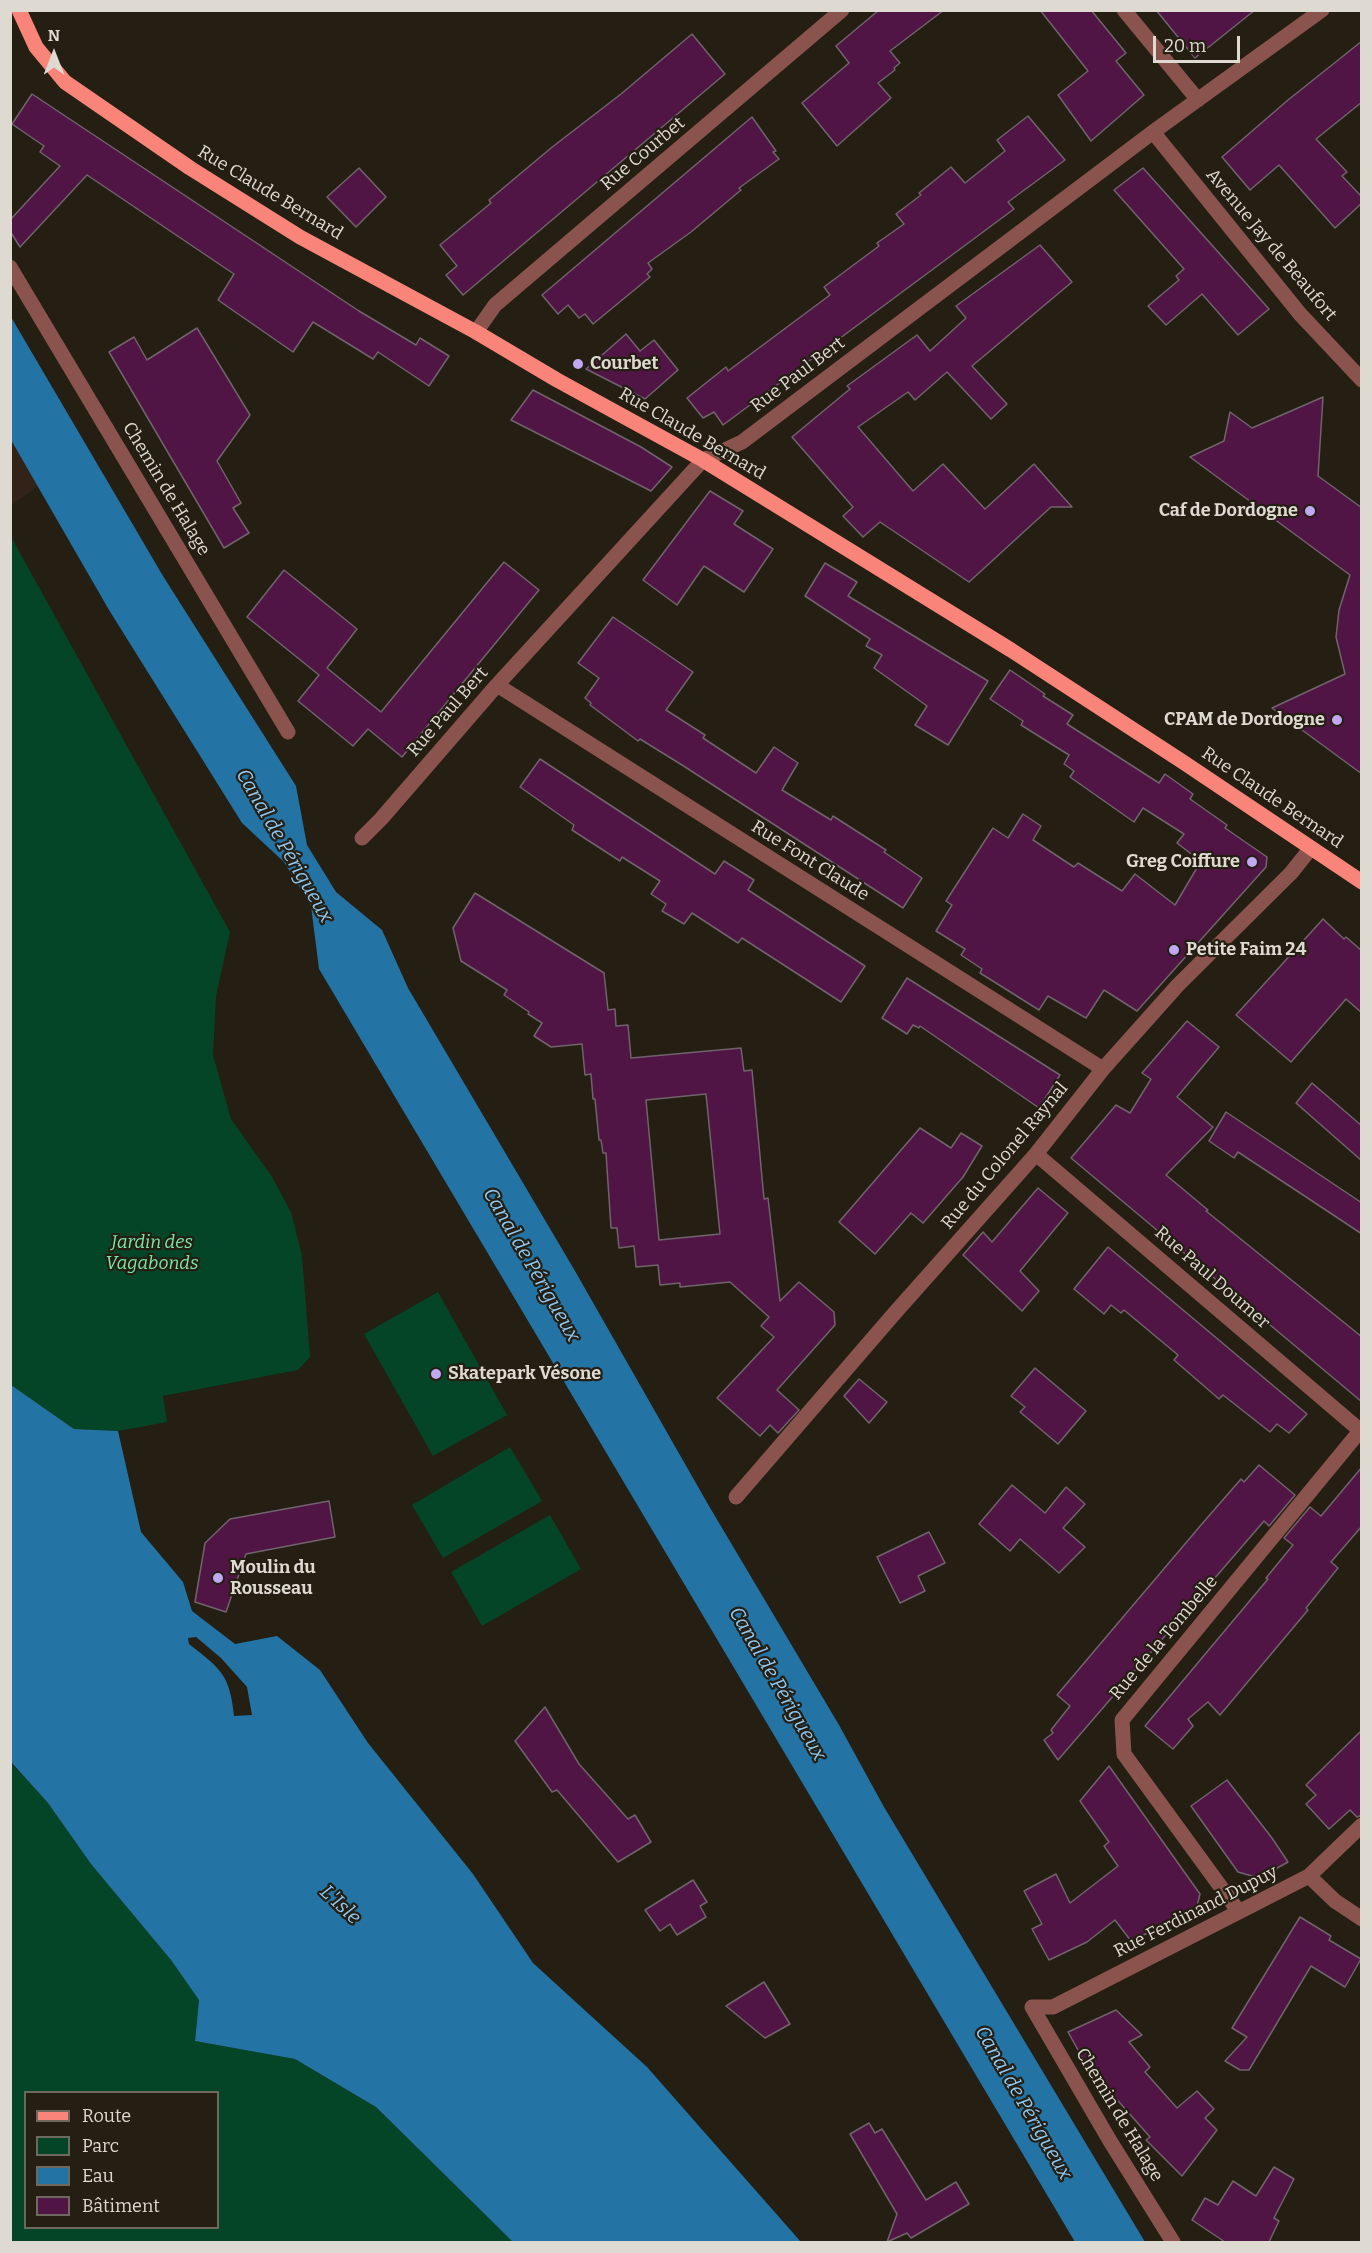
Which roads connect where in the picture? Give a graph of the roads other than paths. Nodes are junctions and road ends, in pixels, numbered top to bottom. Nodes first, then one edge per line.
1 (19, 10) edge
2 (842, 10) edge
3 (1124, 10) edge
4 (1322, 10) edge
5 (1198, 100) junction
6 (1153, 132) junction
7 (10, 267) edge
8 (476, 332) junction
9 (1362, 380) edge
10 (702, 460) junction
11 (497, 685) junction
12 (288, 732) dead end
13 (362, 838) dead end
14 (1311, 848) junction
15 (1362, 882) edge
16 (1102, 1069) junction
17 (1036, 1154) junction
18 (1361, 1432) edge
19 (736, 1497) dead end
20 (1362, 1825) edge
21 (1309, 1876) junction
22 (1239, 1912) junction
23 (1362, 1919) edge
24 (1032, 2007) joint
25 (1173, 2242) edge

1 - 8 main road, Rue Claude Bernard
2 - 8 street, Rue Courbet
3 - 5 street
4 - 5 street, Rue Paul Bert
5 - 6 street, Rue Paul Bert
6 - 9 street, Avenue Jay de Beaufort
6 - 10 street, Rue Paul Bert
7 - 12 street, Chemin de Halage
8 - 10 main road, Rue Claude Bernard
10 - 11 street, Rue Paul Bert
10 - 14 main road, Rue Claude Bernard
11 - 13 street, Rue Paul Bert
11 - 16 street, Rue Font Claude
14 - 15 main road, Rue Claude Bernard
14 - 16 street, Rue du Colonel Raynal
16 - 17 street, Rue du Colonel Raynal
17 - 18 street, Rue Paul Doumer
17 - 19 street, Rue du Colonel Raynal
18 - 22 street, Rue de la Tombelle
20 - 21 street, Rue Ferdinand Dupuy
21 - 22 street, Rue Ferdinand Dupuy
21 - 23 street
22 - 24 street, Rue Ferdinand Dupuy
24 - 25 street, Chemin de Halage

